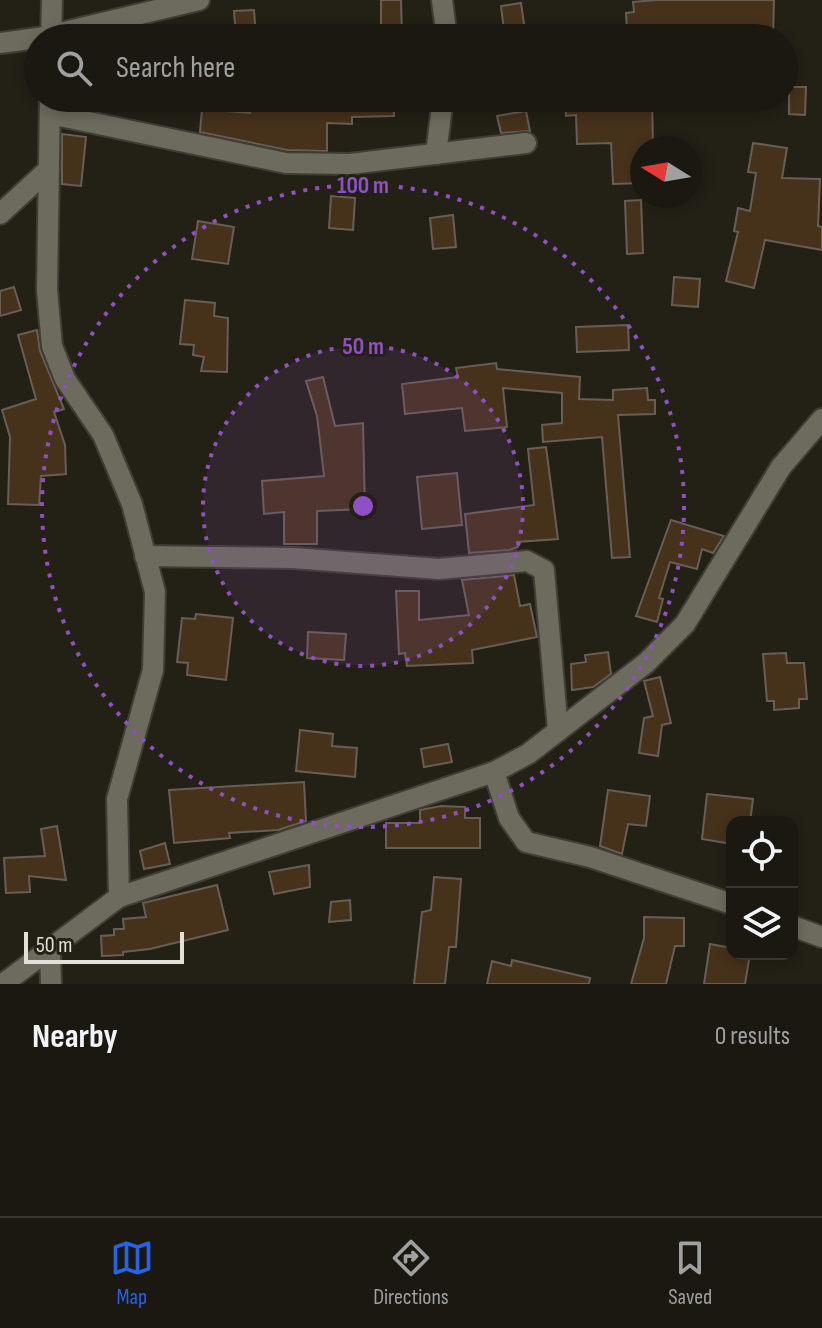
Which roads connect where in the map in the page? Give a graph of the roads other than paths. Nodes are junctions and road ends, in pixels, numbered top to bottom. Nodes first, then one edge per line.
1 (52, 0) edge
2 (199, 0) edge
3 (442, 0) edge
4 (48, 24) edge
5 (102, 24) edge
6 (445, 24) edge
7 (24, 40) edge
8 (0, 43) edge
9 (50, 112) edge
10 (75, 112) edge
11 (441, 112) edge
12 (526, 143) dead end
13 (436, 154) junction
14 (49, 169) junction
15 (0, 214) edge
16 (822, 419) edge
17 (145, 556) junction
18 (558, 731) junction
19 (494, 772) junction
20 (119, 897) junction
21 (726, 902) edge
22 (798, 928) edge
23 (822, 937) edge
24 (50, 949) junction
25 (3, 984) edge
26 (51, 984) edge

1 - 4 street
2 - 5 street
3 - 6 street
7 - 8 street
9 - 14 street
10 - 13 street
11 - 13 street
12 - 13 street
14 - 15 street
14 - 17 street
16 - 18 street
17 - 18 street
17 - 20 street
18 - 19 street
19 - 20 street
19 - 21 street
20 - 24 street
22 - 23 street
24 - 25 street
24 - 26 street

